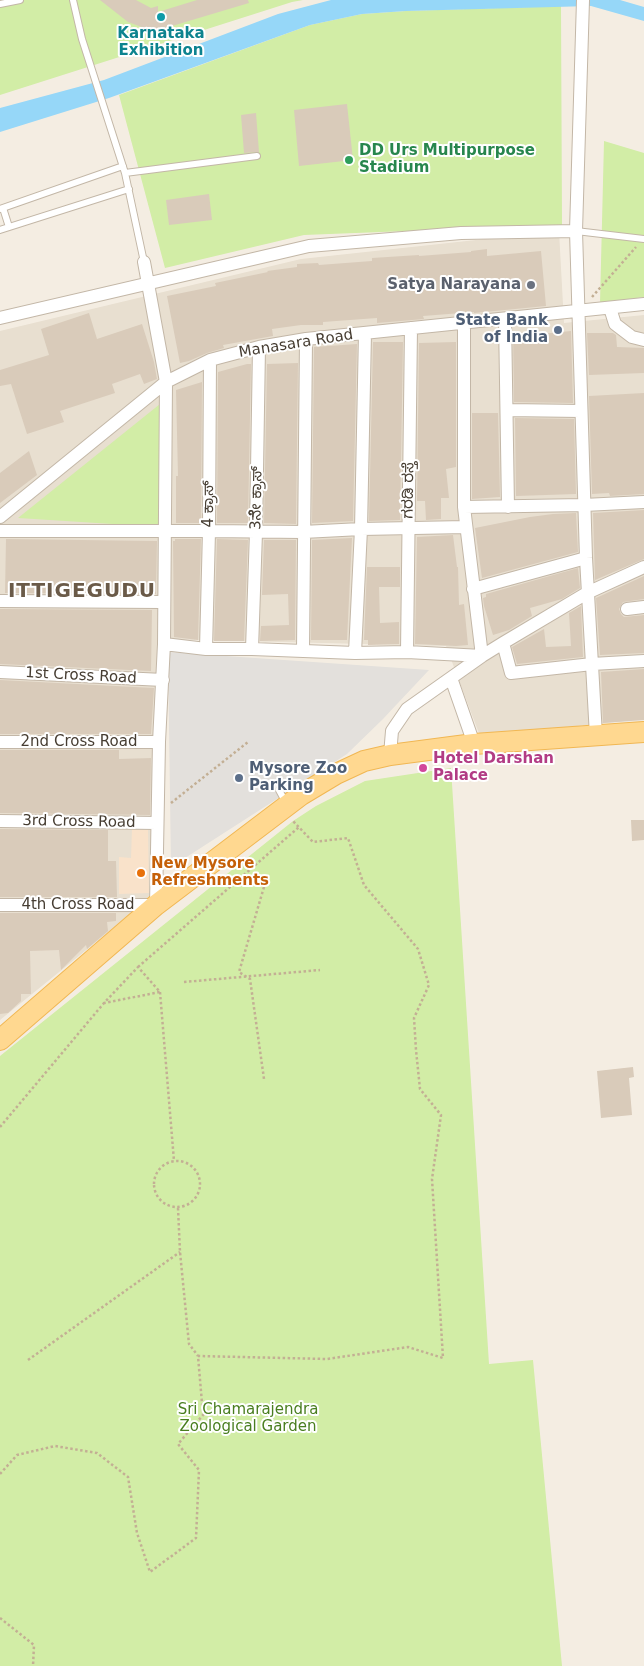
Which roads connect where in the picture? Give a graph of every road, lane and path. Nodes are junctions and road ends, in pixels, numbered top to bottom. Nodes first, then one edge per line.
1 (20, 0) edge
2 (73, 0) edge
3 (0, 4) edge
4 (583, 4) edge
5 (257, 156) dead end
6 (124, 170) junction
7 (129, 189) junction
8 (1, 209) edge
9 (9, 227) junction
10 (0, 230) edge
11 (576, 231) junction
12 (644, 239) edge
13 (144, 262) joint
14 (149, 283) junction
15 (644, 304) edge
16 (610, 308) junction
17 (579, 312) junction
18 (0, 318) edge
19 (506, 319) junction
20 (464, 322) junction
21 (411, 328) junction
22 (365, 333) junction
23 (306, 339) junction
24 (644, 340) edge
25 (260, 347) junction
26 (210, 360) junction
27 (166, 382) junction
28 (507, 410) junction
29 (581, 411) junction
30 (644, 502) edge
31 (584, 506) junction
32 (464, 507) junction
33 (508, 507) junction
34 (0, 516) edge
35 (466, 527) junction
36 (209, 530) junction
37 (362, 530) junction
38 (408, 530) junction
39 (0, 531) edge
40 (165, 531) junction
41 (256, 532) junction
42 (303, 532) junction
43 (586, 558) junction
44 (644, 567) edge
45 (473, 589) junction
46 (587, 593) junction
47 (0, 601) edge
48 (163, 602) junction
49 (644, 607) edge
50 (628, 609) dead end
51 (503, 643) junction
52 (164, 644) junction
53 (206, 649) junction
54 (252, 649) junction
55 (303, 650) junction
56 (407, 652) junction
57 (355, 653) junction
58 (482, 656) junction
59 (644, 661) edge
60 (592, 664) junction
61 (0, 672) edge
62 (451, 678) junction
63 (163, 680) junction
64 (644, 732) edge
65 (596, 736) junction
66 (0, 742) edge
67 (159, 742) junction
68 (248, 742) dead end
69 (474, 744) junction
70 (390, 754) junction
71 (283, 801) junction
72 (158, 805) junction
73 (0, 821) edge
74 (157, 823) junction
75 (299, 827) junction
76 (264, 887) dead end
77 (0, 905) edge
78 (156, 905) junction
79 (138, 967) junction
80 (320, 970) dead end
81 (246, 977) junction
82 (184, 982) dead end
83 (160, 992) junction
84 (104, 1003) junction
85 (0, 1040) edge
86 (264, 1079) dead end
87 (0, 1127) edge
88 (174, 1161) junction
89 (178, 1208) junction
90 (180, 1252) junction
91 (198, 1356) junction
92 (28, 1360) dead end
93 (0, 1474) edge
94 (0, 1618) edge
95 (33, 1666) edge

1 - 3 lane
2 - 6 lane
4 - 11 street
5 - 6 lane
6 - 7 lane
6 - 8 lane
7 - 9 lane
7 - 13 lane
8 - 9 lane
9 - 10 lane
11 - 12 lane
11 - 14 street
11 - 17 street
12 - 17 path
13 - 14 street
14 - 18 street
14 - 27 street
15 - 16 street, Manasara Road
16 - 17 street, Manasara Road
16 - 24 street
17 - 19 street, Manasara Road
17 - 29 street
19 - 20 street, Manasara Road
19 - 28 street
20 - 21 street, Manasara Road
20 - 32 street
21 - 22 street, Manasara Road
21 - 38 street, ಗರಡಿ ರಸ್ತೆ
22 - 23 street, Manasara Road
22 - 37 street
23 - 25 street, Manasara Road
23 - 42 street
25 - 26 street, Manasara Road
25 - 41 street, 3ನೆೇ ಕ್ರಾಸ್
26 - 27 street, Manasara Road
26 - 36 street, 4 ಕ್ರಾಸ್
27 - 34 street, Manasara Road
27 - 40 street
28 - 29 street
28 - 33 street
29 - 31 street
30 - 31 street
31 - 33 street
31 - 43 street
32 - 33 street
32 - 35 street
35 - 38 street
35 - 45 street
36 - 40 street
36 - 41 street
36 - 53 street, 4 ಕ್ರಾಸ್
37 - 38 street
37 - 42 street
37 - 57 street
38 - 56 street, ಗರಡಿ ರಸ್ತೆ
39 - 40 street
40 - 48 street
41 - 42 street
41 - 54 street, 3ನೆೇ ಕ್ರಾಸ್
42 - 55 street
43 - 45 street
43 - 46 street
44 - 46 street
45 - 58 street
46 - 51 street
46 - 60 street
47 - 48 street
48 - 52 street
49 - 50 street
51 - 58 street
51 - 60 street
52 - 53 street
52 - 63 street
53 - 54 street
54 - 55 street
55 - 57 street
56 - 57 street
56 - 58 street
58 - 62 street
59 - 60 street
60 - 65 street
61 - 63 street, 1st Cross Road
62 - 69 street
62 - 70 street
63 - 67 street
64 - 65 main road
65 - 69 main road
66 - 67 street, 2nd Cross Road
67 - 72 street
68 - 72 path
69 - 70 main road
70 - 71 main road
71 - 75 path
71 - 78 main road
72 - 74 street
73 - 74 street, 3rd Cross Road
74 - 78 street
75 - 79 path
75 - 91 path
76 - 81 path
77 - 78 street, 4th Cross Road
78 - 85 main road
79 - 83 path
79 - 84 path
80 - 81 path
81 - 82 path
81 - 86 path
83 - 84 path
83 - 88 path
84 - 87 path
88 - 89 path
88 - 89 path
89 - 90 path
90 - 91 path
90 - 92 path
91 - 93 path
94 - 95 path

